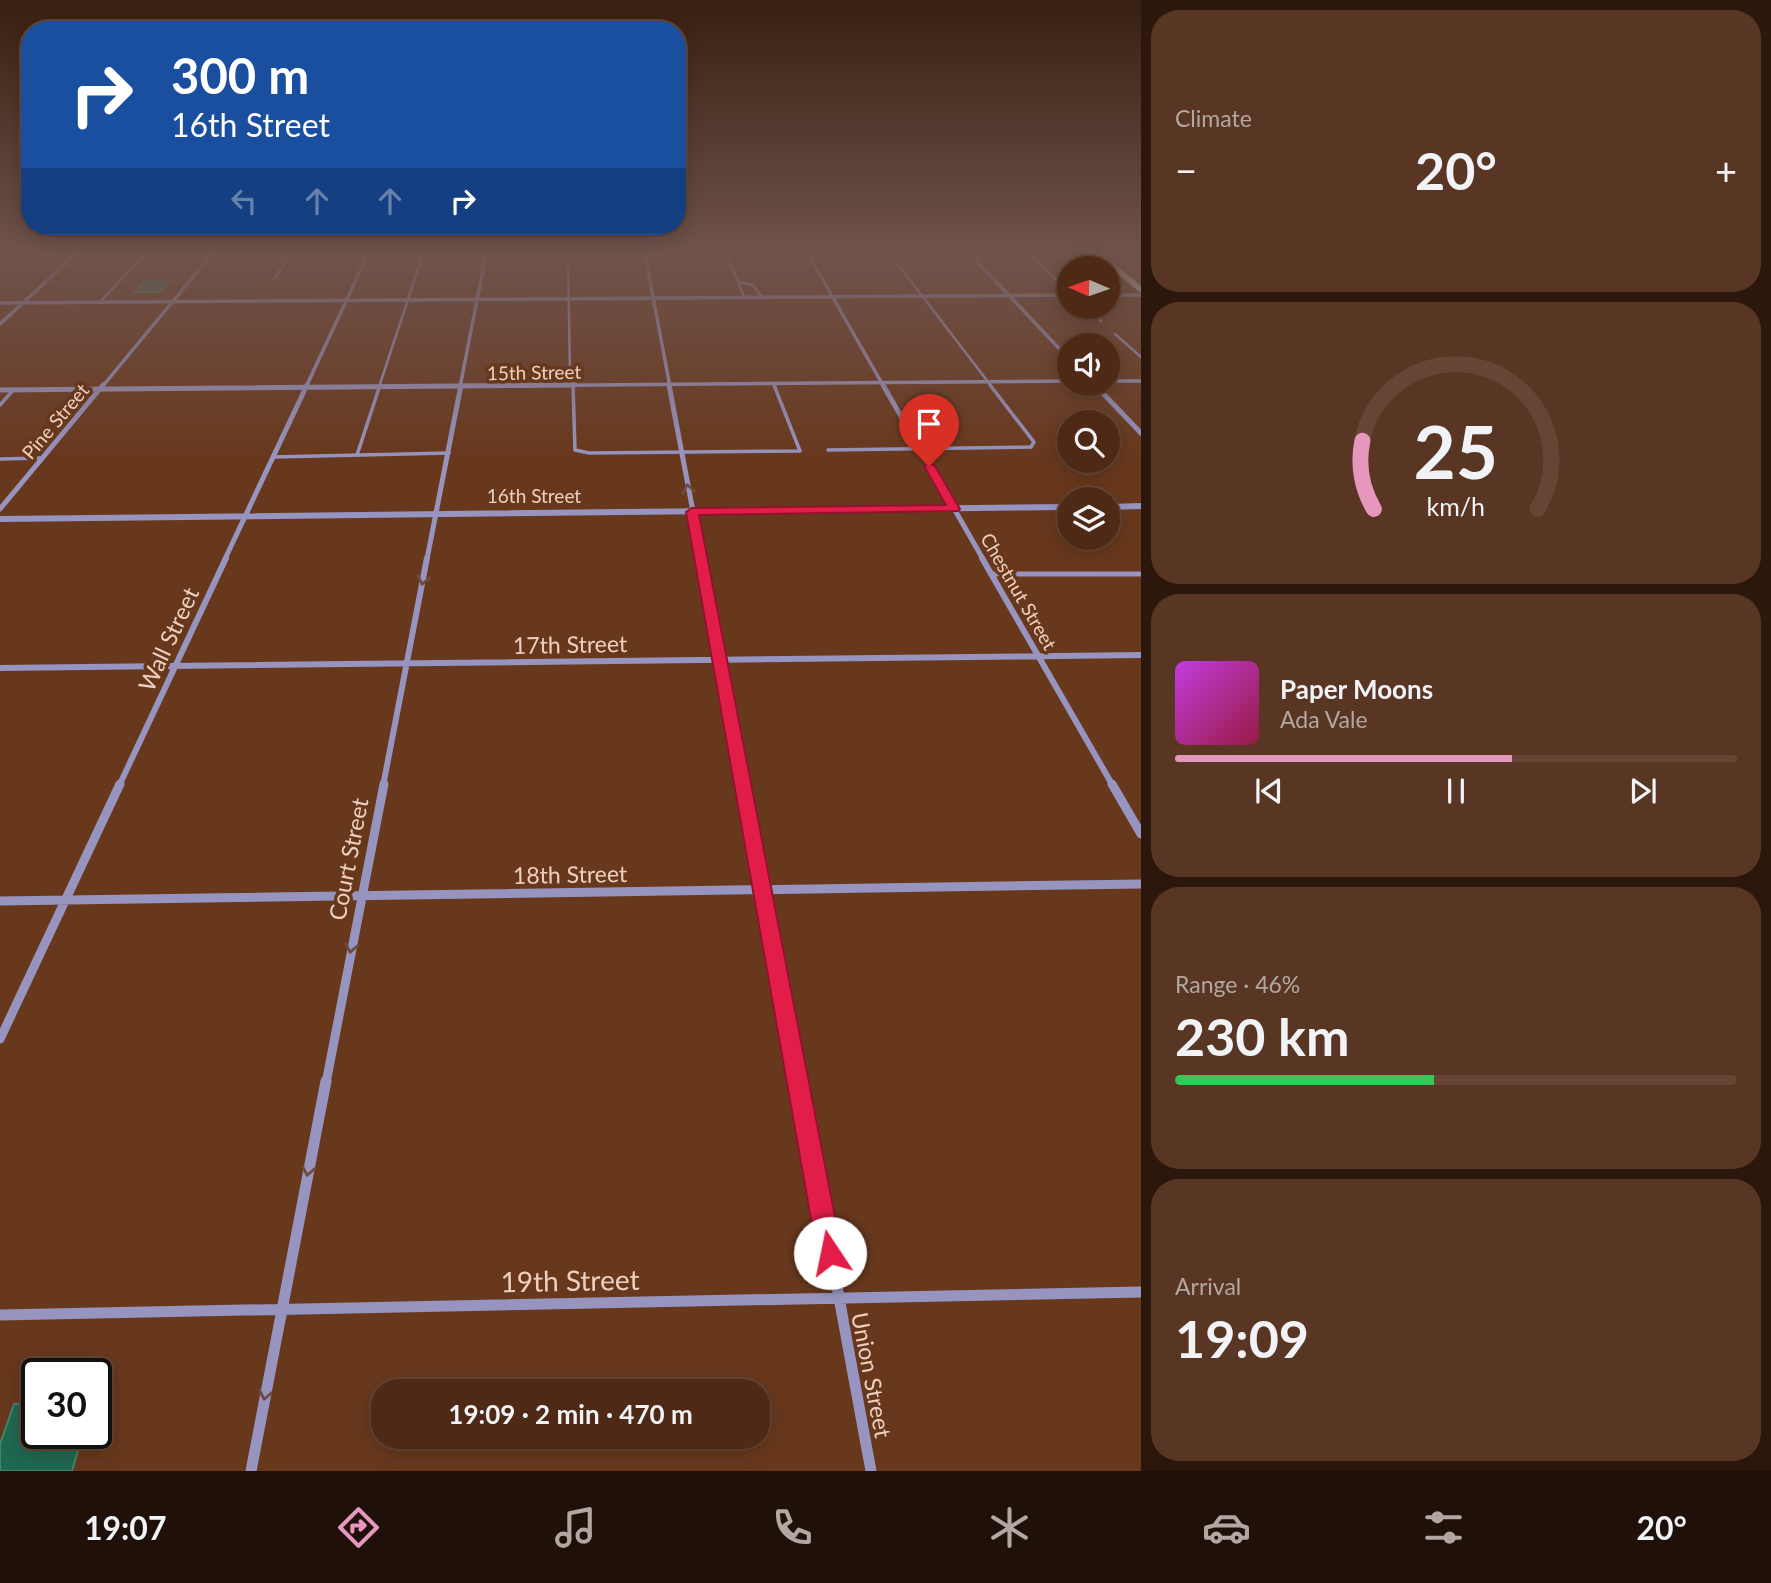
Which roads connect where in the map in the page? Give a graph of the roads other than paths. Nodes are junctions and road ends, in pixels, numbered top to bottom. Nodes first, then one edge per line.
1 (156, 323) edge
2 (336, 323) edge
3 (401, 323) edge
4 (473, 323) edge
5 (569, 323) edge
6 (657, 323) edge
7 (847, 323) edge
8 (942, 323) edge
9 (1034, 323) edge
10 (1120, 338) edge
11 (1057, 346) edge
12 (1141, 357) edge
13 (1120, 381) edge
14 (1141, 381) edge
15 (988, 382) junction
16 (1057, 382) edge
17 (881, 383) junction
18 (774, 384) junction
19 (573, 385) junction
20 (668, 385) junction
21 (461, 386) junction
22 (306, 387) junction
23 (380, 387) junction
24 (14, 389) junction
25 (100, 389) junction
26 (0, 390) edge
27 (1105, 396) edge
28 (0, 405) edge
29 (1141, 433) edge
30 (920, 449) junction
31 (828, 450) dead end
32 (681, 451) junction
33 (449, 453) junction
34 (357, 455) junction
35 (273, 457) junction
36 (0, 458) edge
37 (43, 458) junction
38 (1141, 506) edge
39 (1057, 507) edge
40 (1120, 507) edge
41 (0, 509) edge
42 (954, 509) junction
43 (692, 512) junction
44 (438, 514) junction
45 (245, 516) junction
46 (0, 519) edge
47 (991, 574) junction
48 (1141, 574) edge
49 (1141, 655) edge
50 (1039, 656) junction
51 (720, 660) junction
52 (406, 663) junction
53 (175, 667) junction
54 (0, 668) edge
55 (1141, 834) edge
56 (1141, 884) edge
57 (761, 891) junction
58 (361, 896) junction
59 (65, 900) junction
60 (0, 901) edge
61 (0, 1039) edge
62 (1141, 1292) edge
63 (839, 1300) junction
64 (281, 1310) junction
65 (0, 1315) edge
66 (251, 1471) edge
67 (871, 1471) edge

1 - 25 street, Pine Street
2 - 22 street, Wall Street
3 - 23 lane
4 - 21 street, Court Street
5 - 19 lane
6 - 20 street, Union Street
7 - 17 street, Chestnut Street
8 - 15 lane
9 - 11 street
10 - 12 lane
13 - 14 street
15 - 16 street, 15th Street
15 - 17 street, 15th Street
15 - 30 lane
17 - 18 street, 15th Street
17 - 30 street, Chestnut Street
18 - 20 street, 15th Street
18 - 32 lane
19 - 20 street, 15th Street
19 - 21 street, 15th Street
19 - 32 lane
20 - 32 street, Union Street
21 - 23 street, 15th Street
21 - 33 street, Court Street
22 - 23 street, 15th Street
22 - 25 street, 15th Street
22 - 35 street, Wall Street
23 - 34 lane
24 - 25 street, 15th Street
24 - 26 street, 15th Street
24 - 28 lane
25 - 37 street, Pine Street
27 - 29 street
30 - 31 lane
30 - 42 street, Chestnut Street
43 -> 32 street, Union Street
33 - 34 lane
33 - 44 street, Court Street
34 - 35 lane
35 - 45 street, Wall Street
36 - 37 lane
37 - 41 street, Pine Street
38 - 40 street
39 - 42 street, 16th Street
42 - 43 street, 16th Street
42 - 47 street, Chestnut Street
43 - 44 street, 16th Street
43 - 51 street, Union Street
44 - 45 street, 16th Street
44 -> 52 street, Court Street
45 - 46 street, 16th Street
45 - 53 street, Wall Street
47 - 48 lane
47 - 50 street, Chestnut Street
49 - 50 street, 17th Street
50 - 51 street, 17th Street
50 - 55 street, Chestnut Street
51 - 52 street, 17th Street
51 - 57 street, Union Street
52 - 53 street, 17th Street
52 - 58 street, Court Street
53 - 54 street, 17th Street
53 - 59 street, Wall Street
56 - 57 street, 18th Street
57 - 58 street, 18th Street
57 - 63 street, Union Street
58 - 59 street, 18th Street
58 -> 64 street, Court Street
59 - 60 street, 18th Street
59 - 61 street, Wall Street
62 - 63 street, 19th Street
63 - 64 street, 19th Street
63 - 67 street, Union Street
64 - 65 street, 19th Street
64 -> 66 street, Court Street

